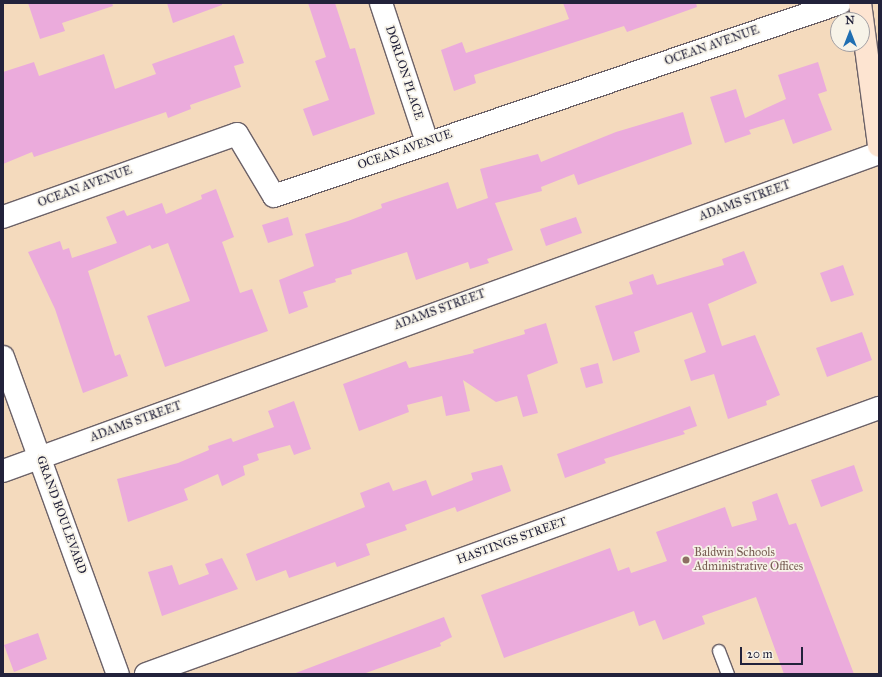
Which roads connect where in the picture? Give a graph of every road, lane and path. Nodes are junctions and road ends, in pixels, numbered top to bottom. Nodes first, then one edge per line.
1 (381, 3) edge
2 (840, 3) edge
3 (860, 3) edge
4 (876, 104) edge
5 (427, 142) junction
6 (879, 146) edge
7 (879, 153) edge
8 (3, 217) edge
9 (3, 357) edge
10 (879, 408) edge
11 (40, 458) junction
12 (3, 471) edge
13 (719, 651) dead end
14 (118, 674) edge
15 (146, 674) edge
16 (728, 674) edge

1 - 5 street, DORLON PLACE
2 - 5 street, OCEAN AVENUE
3 - 4 main road
4 - 6 main road
5 - 8 street, OCEAN AVENUE
7 - 11 street, ADAMS STREET
9 - 11 street, GRAND BOULEVARD
10 - 15 street, HASTINGS STREET
11 - 12 street, ADAMS STREET
11 - 14 street, GRAND BOULEVARD
13 - 16 lane

